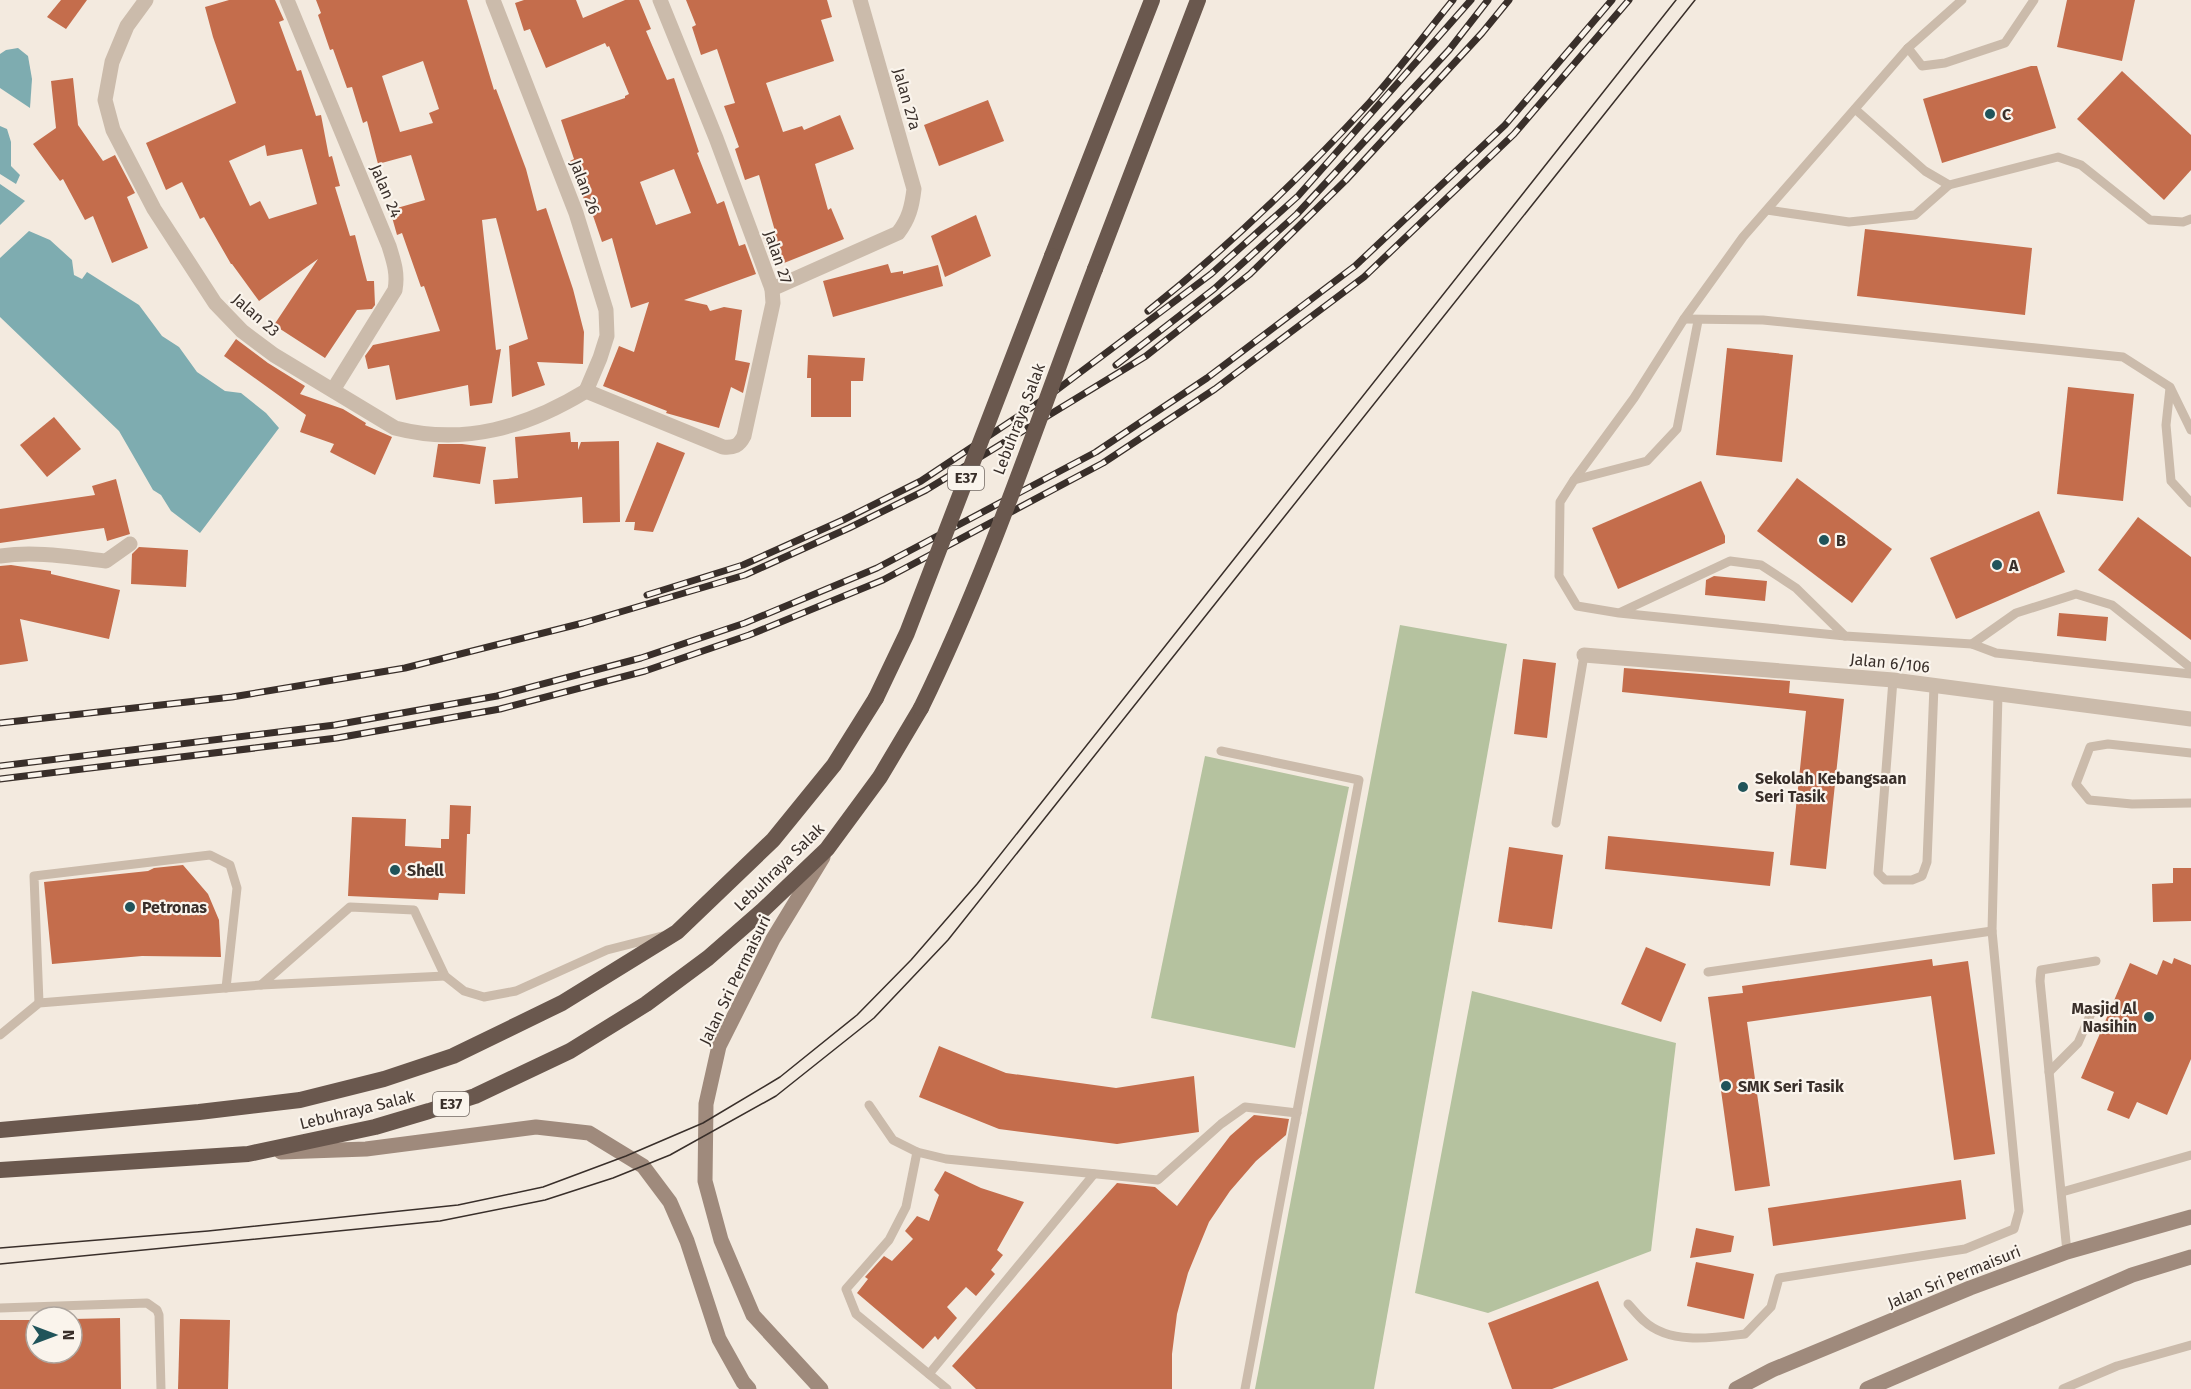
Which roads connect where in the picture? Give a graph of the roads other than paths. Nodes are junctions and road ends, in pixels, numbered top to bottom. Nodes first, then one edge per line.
1 (146, 0) edge
2 (287, 0) edge
3 (493, 0) edge
4 (660, 0) edge
5 (860, 0) edge
6 (1152, 0) edge
7 (1198, 0) edge
8 (1962, 0) edge
9 (2034, 0) edge
10 (1908, 48) junction
11 (1855, 109) junction
12 (1949, 185) junction
13 (1767, 210) junction
14 (2191, 219) edge
15 (772, 289) junction
16 (1684, 319) junction
17 (1698, 321) junction
18 (2170, 387) junction
19 (333, 390) junction
20 (586, 391) junction
21 (2191, 430) edge
22 (1574, 480) junction
23 (2191, 503) edge
24 (130, 544) dead end
25 (0, 556) edge
26 (1619, 613) junction
27 (1845, 636) junction
28 (1972, 644) junction
29 (1584, 655) joint
30 (2191, 668) edge
31 (2191, 674) edge
32 (1893, 680) junction
33 (1934, 686) junction
34 (1998, 694) junction
35 (2191, 719) edge
36 (1221, 751) dead end
37 (2191, 753) edge
38 (2191, 803) edge
39 (1556, 823) dead end
40 (827, 849) junction
41 (1992, 931) junction
42 (677, 932) junction
43 (2096, 961) dead end
44 (1708, 972) dead end
45 (445, 976) junction
46 (261, 985) junction
47 (226, 988) junction
48 (39, 1003) junction
49 (2091, 1011) dead end
50 (0, 1035) edge
51 (2049, 1072) junction
52 (869, 1105) dead end
53 (1297, 1113) junction
54 (0, 1130) edge
55 (917, 1152) junction
56 (248, 1154) junction
57 (2191, 1155) edge
58 (0, 1170) edge
59 (1094, 1174) junction
60 (2062, 1192) junction
61 (2191, 1217) edge
62 (2067, 1252) junction
63 (2191, 1257) edge
64 (1628, 1304) dead end
65 (0, 1308) edge
66 (2191, 1345) edge
67 (929, 1374) junction
68 (161, 1389) edge
69 (749, 1389) edge
70 (821, 1389) edge
71 (947, 1389) edge
72 (1245, 1389) edge
73 (1736, 1389) edge
74 (1867, 1389) edge
75 (2063, 1389) edge

1 - 19 street, Jalan 23
2 - 19 street, Jalan 24
3 - 20 street, Jalan 26
4 - 15 street, Jalan 27
5 - 15 street, Jalan 27a
6 - 42 highway, Lebuhraya Salak / E37, bridge
7 - 40 highway, Lebuhraya Salak / E37, bridge
8 - 10 lane
9 - 10 lane
10 - 11 lane
11 - 12 lane
11 - 13 lane
12 - 13 lane
12 - 14 lane
13 - 16 lane
15 - 20 street, Jalan 27
16 - 17 lane
16 - 22 lane
17 - 18 lane
17 - 22 lane
18 - 21 lane
18 - 23 lane
19 - 20 street, Jalan 23
22 - 26 lane
24 - 25 street
26 - 27 lane
26 - 27 lane
27 - 28 lane
28 - 30 lane
28 - 31 lane
29 - 32 street, Jalan 6/106
29 - 39 lane
32 - 33 street, Jalan 6/106
32 - 33 lane
33 - 34 street, Jalan 6/106
34 - 35 street, Jalan 6/106
34 - 41 lane
36 - 53 lane
37 - 38 lane
40 - 56 highway, Lebuhraya Salak / E37
40 - 70 main road, Jalan Sri Permaisuri
41 - 44 lane
41 - 64 lane
42 - 45 lane
42 - 54 highway, Lebuhraya Salak / E37
43 - 51 lane
45 - 46 lane
45 - 46 lane
46 - 47 lane
47 - 48 lane
47 - 48 lane
48 - 50 lane
49 - 51 lane
51 - 60 lane
52 - 55 lane
53 - 59 lane
53 - 72 lane
55 - 59 lane
55 - 67 lane
56 - 58 highway, Lebuhraya Salak / E37
56 - 69 main road
57 - 60 lane
59 - 67 lane
60 - 62 lane
61 - 62 main road, Jalan Sri Permaisuri
62 - 73 main road, Jalan Sri Permaisuri
63 - 74 main road
65 - 68 lane
66 - 75 lane
67 - 71 lane

